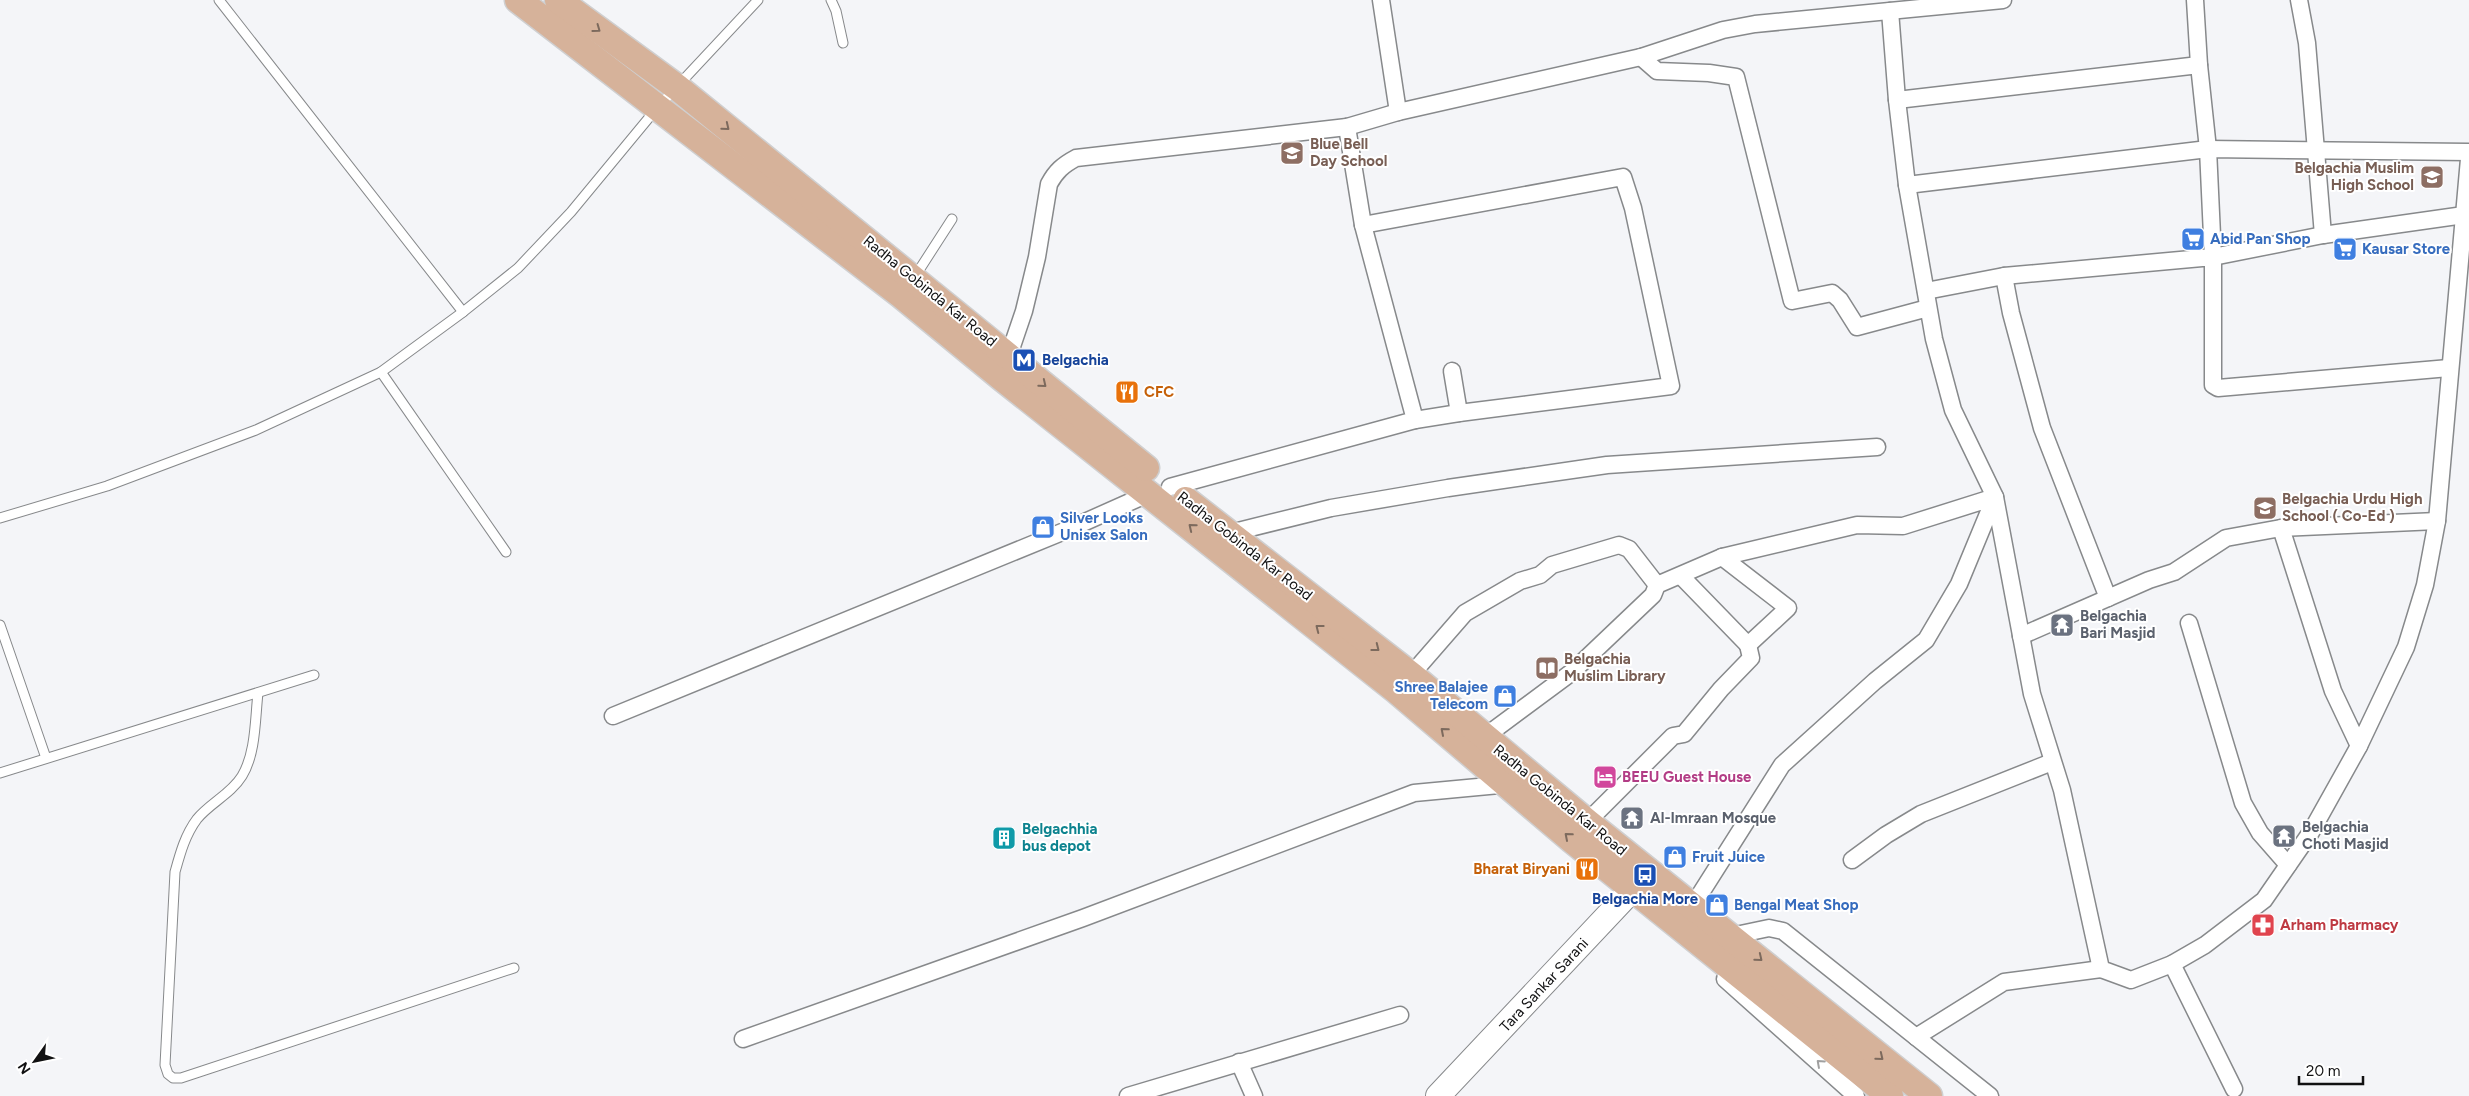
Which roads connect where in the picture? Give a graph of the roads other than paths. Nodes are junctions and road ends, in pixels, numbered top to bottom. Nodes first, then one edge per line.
1 (219, 0) edge
2 (518, 0) edge
3 (558, 0) edge
4 (758, 0) edge
5 (831, 0) edge
6 (1380, 0) edge
7 (2003, 0) edge
8 (2195, 0) edge
9 (2299, 0) edge
10 (1890, 11) junction
11 (843, 43) dead end
12 (1641, 57) junction
13 (2199, 65) junction
14 (678, 88) junction
15 (1897, 100) junction
16 (657, 108) junction
17 (1398, 112) junction
18 (1347, 127) junction
19 (2208, 149) junction
20 (2316, 149) junction
21 (2469, 152) edge
22 (2469, 159) edge
23 (1907, 185) junction
24 (2464, 215) junction
25 (952, 219) dead end
26 (1363, 226) junction
27 (2323, 234) junction
28 (2213, 257) junction
29 (2004, 276) junction
30 (914, 278) junction
31 (1926, 291) junction
32 (1928, 308) junction
33 (463, 312) junction
34 (1005, 366) junction
35 (2449, 368) junction
36 (381, 372) junction
37 (1452, 372) dead end
38 (1459, 412) junction
39 (1415, 420) junction
40 (1877, 447) dead end
41 (1160, 490) junction
42 (1995, 497) junction
43 (0, 518) edge
44 (2437, 521) junction
45 (2281, 528) junction
46 (1230, 533) junction
47 (506, 552) dead end
48 (1722, 557) junction
49 (1681, 576) junction
50 (1658, 585) junction
51 (2108, 598) junction
52 (2189, 623) dead end
53 (0, 624) edge
54 (2021, 636) junction
55 (1748, 645) junction
56 (314, 675) dead end
57 (1411, 675) junction
58 (258, 692) junction
59 (613, 716) dead end
60 (1476, 744) junction
61 (2359, 746) junction
62 (46, 758) junction
63 (2052, 762) junction
64 (0, 773) edge
65 (1516, 778) junction
66 (1587, 822) junction
67 (1852, 860) dead end
68 (2288, 865) junction
69 (1641, 881) junction
70 (1686, 916) junction
71 (1731, 936) junction
72 (2172, 964) junction
73 (514, 968) dead end
74 (2101, 969) junction
75 (1780, 991) junction
76 (1400, 1015) dead end
77 (1916, 1037) junction
78 (744, 1039) dead end
79 (1239, 1062) junction
80 (2234, 1089) dead end
81 (1128, 1096) edge
82 (1254, 1096) edge
83 (1438, 1096) edge
84 (1856, 1096) edge
85 (1890, 1096) edge
86 (1929, 1096) edge
87 (1990, 1096) edge

1 - 33 lane
2 - 16 main road
3 -> 14 main road, Radha Gobinda Kar Road
4 - 14 lane
5 - 11 lane
6 - 17 street
7 - 10 street
8 - 13 street
9 - 20 street
10 - 12 street
10 - 15 street
12 - 17 street
12 - 32 street
13 - 15 street
13 - 19 street
14 - 16 lane
14 -> 30 main road, Radha Gobinda Kar Road
15 - 23 street
16 - 33 lane
16 - 34 main road
17 - 18 street
18 - 26 street
18 - 34 street
19 - 20 street
19 - 23 street
19 - 28 street
20 - 21 street
20 - 27 street
22 - 24 street
23 - 31 street
24 - 27 street
24 - 35 street
25 - 30 lane
26 - 38 street
26 - 39 street
27 - 28 street
28 - 29 street
28 - 35 street
29 - 31 street
29 - 51 street
30 - 34 main road, Radha Gobinda Kar Road
31 - 32 street
32 - 42 street
33 - 36 lane
34 - 41 main road
35 - 44 street
36 - 43 lane
36 - 47 lane
37 - 38 street
38 - 39 street
39 - 41 street
40 - 46 street
41 - 46 main road, Radha Gobinda Kar Road
41 - 59 street
60 -> 41 main road
42 - 48 street
42 - 54 street
42 - 70 street
44 - 45 street
44 - 61 street
45 - 51 street
45 - 61 street
46 -> 57 main road, Radha Gobinda Kar Road
48 - 49 street
48 - 55 street
49 - 50 street
49 - 55 street
50 - 57 street
50 - 60 street
51 - 54 street
52 - 68 street
53 - 62 lane
54 - 63 street
55 - 66 street
56 - 58 lane
57 - 60 main road, Radha Gobinda Kar Road
58 - 62 lane
58 - 73 lane
60 - 65 main road
61 - 68 street
62 - 64 lane
63 - 67 street
63 - 74 street
65 - 66 main road, Radha Gobinda Kar Road
69 -> 65 main road
65 - 78 street
66 - 69 main road, Radha Gobinda Kar Road
68 - 72 street
69 - 70 main road
69 - 83 street, Tara Sankar Sarani
70 - 71 main road
70 - 75 main road
84 -> 70 street
71 -> 75 main road
71 - 77 street
72 - 74 street
72 - 80 street
74 - 77 street
75 - 85 main road
75 -> 86 main road
76 - 79 street
77 - 87 street
79 - 81 street
79 - 82 street

